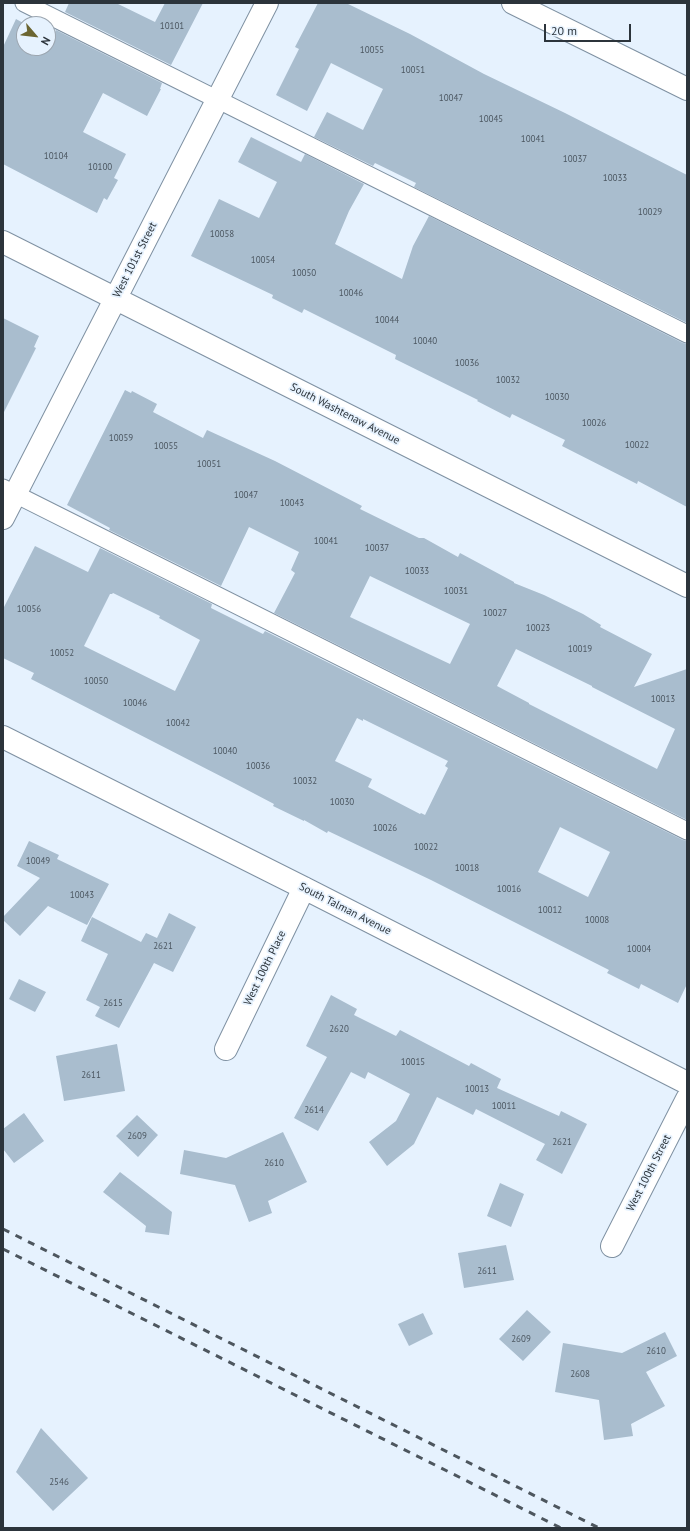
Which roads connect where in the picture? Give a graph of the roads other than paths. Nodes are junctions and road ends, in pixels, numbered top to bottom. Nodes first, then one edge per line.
1 (24, 3) edge
2 (266, 3) edge
3 (514, 3) edge
4 (687, 89) edge
5 (217, 99) junction
6 (3, 242) edge
7 (115, 298) junction
8 (687, 334) edge
9 (9, 491) edge
10 (3, 518) edge
11 (687, 586) edge
12 (3, 737) edge
13 (687, 831) edge
14 (304, 888) junction
15 (226, 1048) dead end
16 (687, 1083) edge
17 (687, 1099) edge
18 (612, 1246) dead end

1 - 5 lane
2 - 5 street, West 101st Street
3 - 4 street
5 - 7 street, West 101st Street
5 - 8 lane
6 - 7 street, South Washtenaw Avenue
7 - 9 street, West 101st Street
7 - 11 street, South Washtenaw Avenue
9 - 10 street, West 101st Street
9 - 13 lane
12 - 14 street, South Talman Avenue
14 - 15 street, West 100th Place
14 - 16 street, South Talman Avenue
17 - 18 street, West 100th Street

